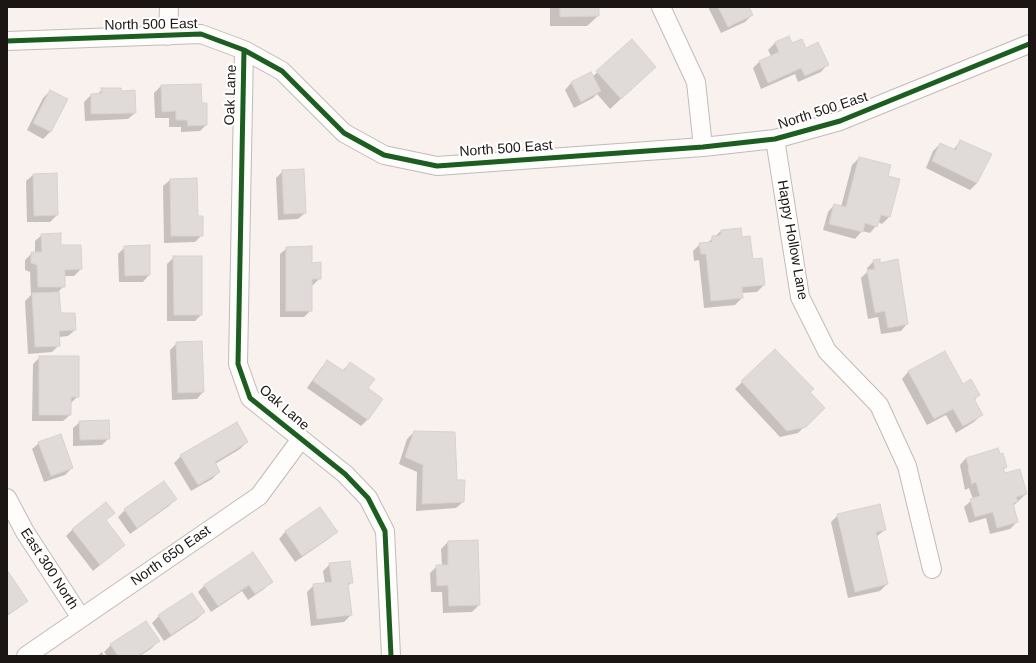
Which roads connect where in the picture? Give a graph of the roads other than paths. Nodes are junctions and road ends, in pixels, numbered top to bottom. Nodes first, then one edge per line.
1 (169, 7) edge
2 (661, 7) edge
3 (168, 36) junction
4 (7, 41) edge
5 (1029, 44) edge
6 (244, 50) junction
7 (775, 139) junction
8 (704, 147) junction
9 (301, 439) junction
10 (7, 498) edge
11 (932, 569) dead end
12 (81, 618) junction
13 (26, 656) edge
14 (391, 656) edge

1 - 3 street
2 - 8 street
3 - 4 street, North 500 East
3 - 6 street, North 500 East
5 - 7 street, North 500 East
6 - 8 street, North 500 East
6 - 9 street, Oak Lane
7 - 8 street, North 500 East
7 - 11 street, Happy Hollow Lane
9 - 12 street, North 650 East
9 - 14 street, Oak Lane
10 - 12 street, East 300 North
12 - 13 street, North 650 East

